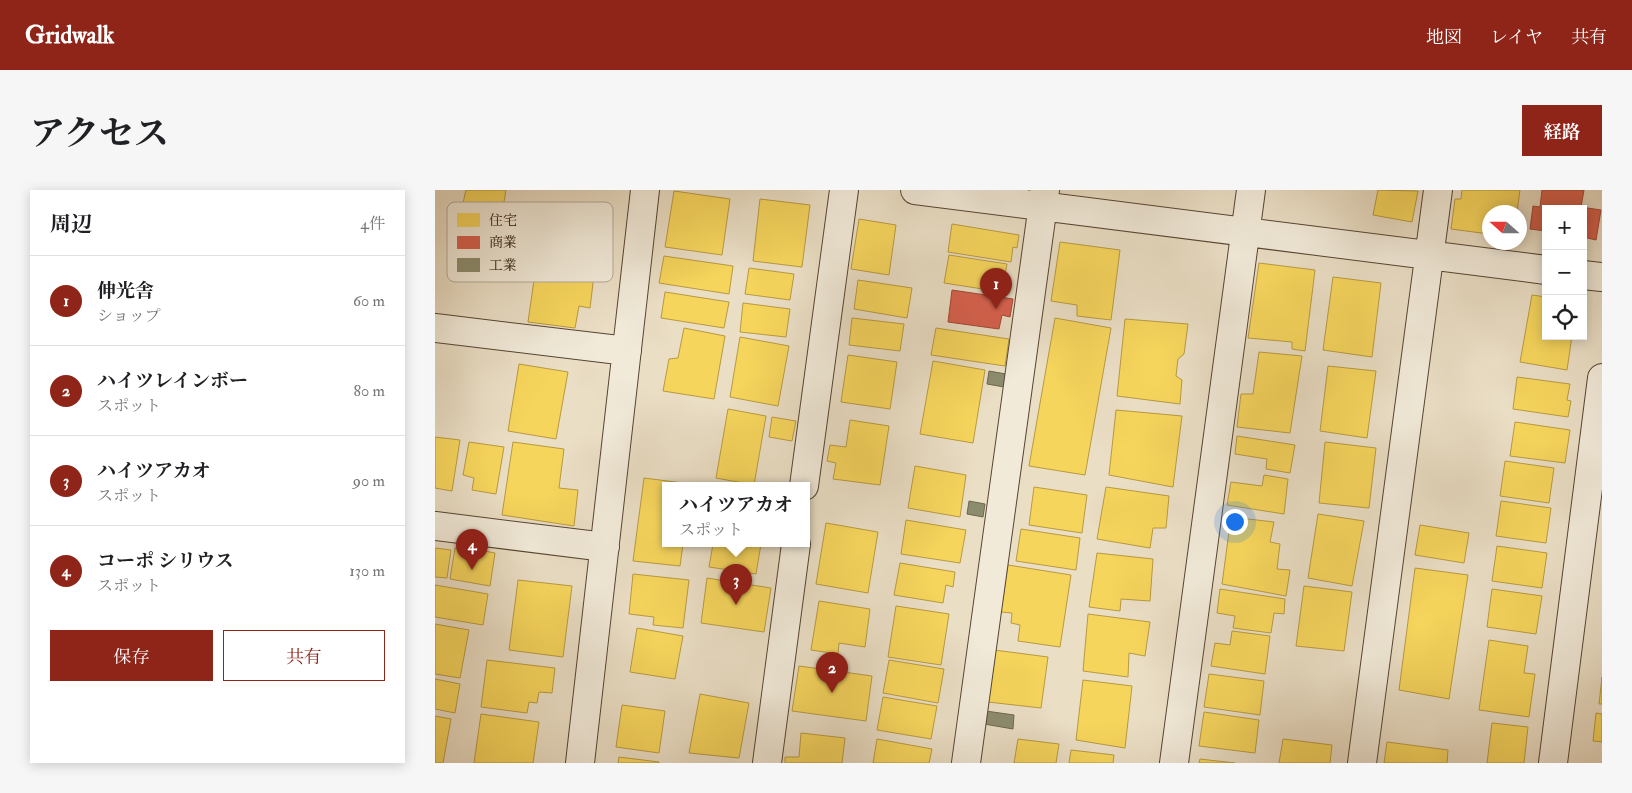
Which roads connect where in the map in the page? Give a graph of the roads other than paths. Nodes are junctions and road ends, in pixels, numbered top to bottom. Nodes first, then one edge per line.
1 (645, 190) edge
2 (844, 190) edge
3 (915, 190) edge
4 (1251, 190) edge
5 (1438, 190) edge
6 (1044, 198) edge
7 (1245, 232) junction
8 (1429, 255) junction
9 (1542, 269) edge
10 (1587, 276) edge
11 (1602, 278) edge
12 (435, 328) edge
13 (627, 351) junction
14 (1602, 378) edge
15 (805, 482) edge
16 (435, 526) edge
17 (605, 547) junction
18 (796, 547) edge
19 (580, 763) edge
20 (767, 763) edge
21 (966, 763) edge
22 (1174, 763) edge
23 (1362, 763) edge
24 (1553, 763) edge

1 - 13 street
2 - 15 street
3 - 6 street
4 - 7 street
5 - 8 street
6 - 7 street
6 - 21 street
7 - 8 street
7 - 22 street
8 - 9 street
8 - 23 street
10 - 11 street
12 - 13 street
13 - 17 street
14 - 24 street
16 - 17 street
17 - 19 street
18 - 20 street

